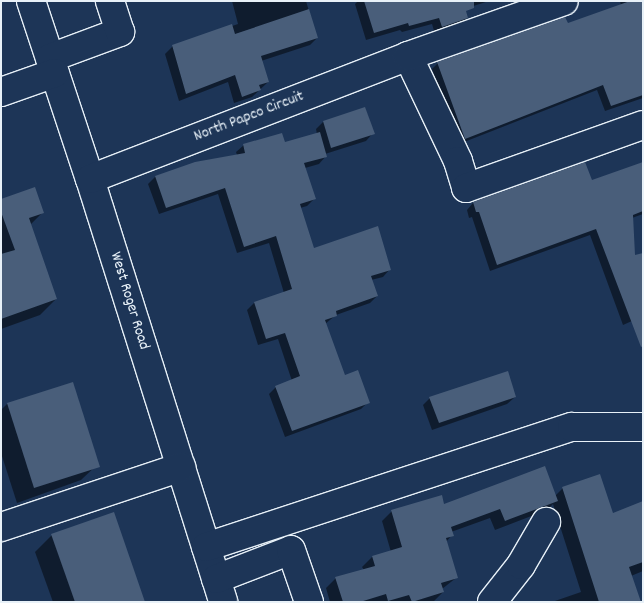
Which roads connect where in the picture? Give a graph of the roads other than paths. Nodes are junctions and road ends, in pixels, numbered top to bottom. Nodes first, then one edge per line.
1 (31, 1) edge
2 (110, 1) edge
3 (564, 1) edge
4 (408, 56) junction
5 (52, 66) junction
6 (1, 92) edge
7 (643, 125) edge
8 (90, 178) junction
9 (643, 427) edge
10 (181, 467) junction
11 (546, 522) dead end
12 (1, 527) edge
13 (206, 547) junction
14 (220, 590) edge
15 (309, 602) edge
16 (492, 602) edge

1 - 5 street, West Roger Road
2 - 5 street
3 - 4 street, North Papco Circuit
4 - 7 street
4 - 8 street, North Papco Circuit
5 - 6 street
5 - 8 street, West Roger Road
8 - 10 street, West Roger Road
9 - 13 street
10 - 12 street
10 - 13 street, West Roger Road
11 - 16 street
13 - 14 street, West Roger Road
14 - 15 street

